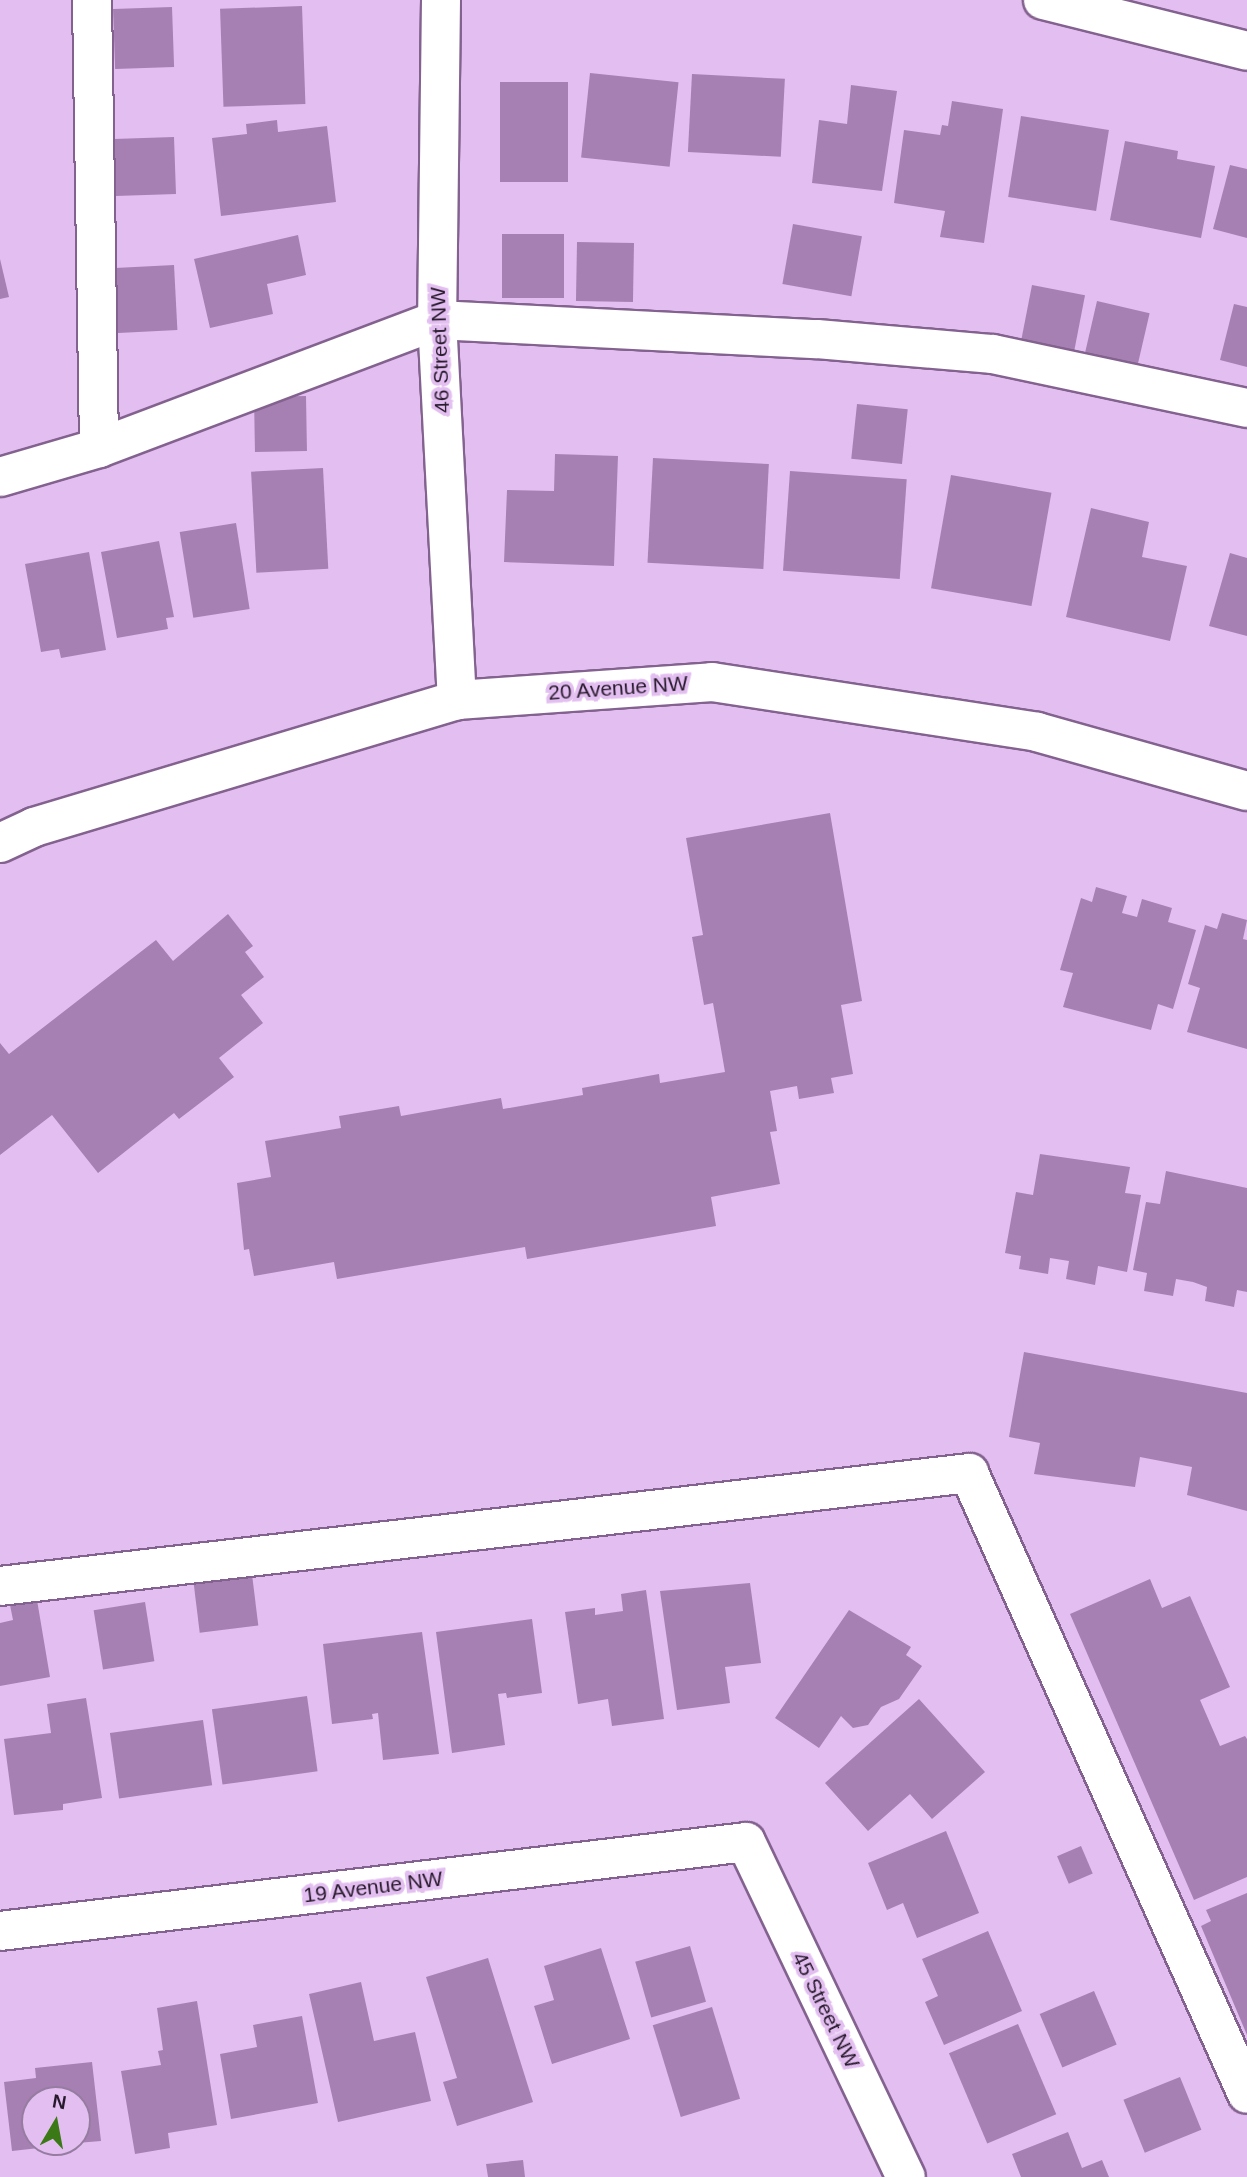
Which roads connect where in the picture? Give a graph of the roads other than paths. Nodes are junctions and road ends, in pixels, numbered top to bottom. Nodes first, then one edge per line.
1 (92, 0) edge
2 (441, 0) edge
3 (1044, 0) edge
4 (1247, 51) edge
5 (437, 320) junction
6 (1247, 408) edge
7 (99, 449) junction
8 (0, 477) edge
9 (457, 700) junction
10 (1247, 791) edge
11 (0, 843) edge
12 (0, 1586) edge
13 (746, 1842) joint
14 (0, 1931) edge
15 (1247, 2094) edge
16 (906, 2177) edge

1 - 7 street
2 - 5 street, 46 Street NW
3 - 4 street
5 - 6 street
5 - 7 street
5 - 9 street, 46 Street NW
7 - 8 street
9 - 10 street, 20 Avenue NW
9 - 11 street, 20 Avenue NW
12 - 15 street
13 - 14 street, 19 Avenue NW
13 - 16 street, 45 Street NW

